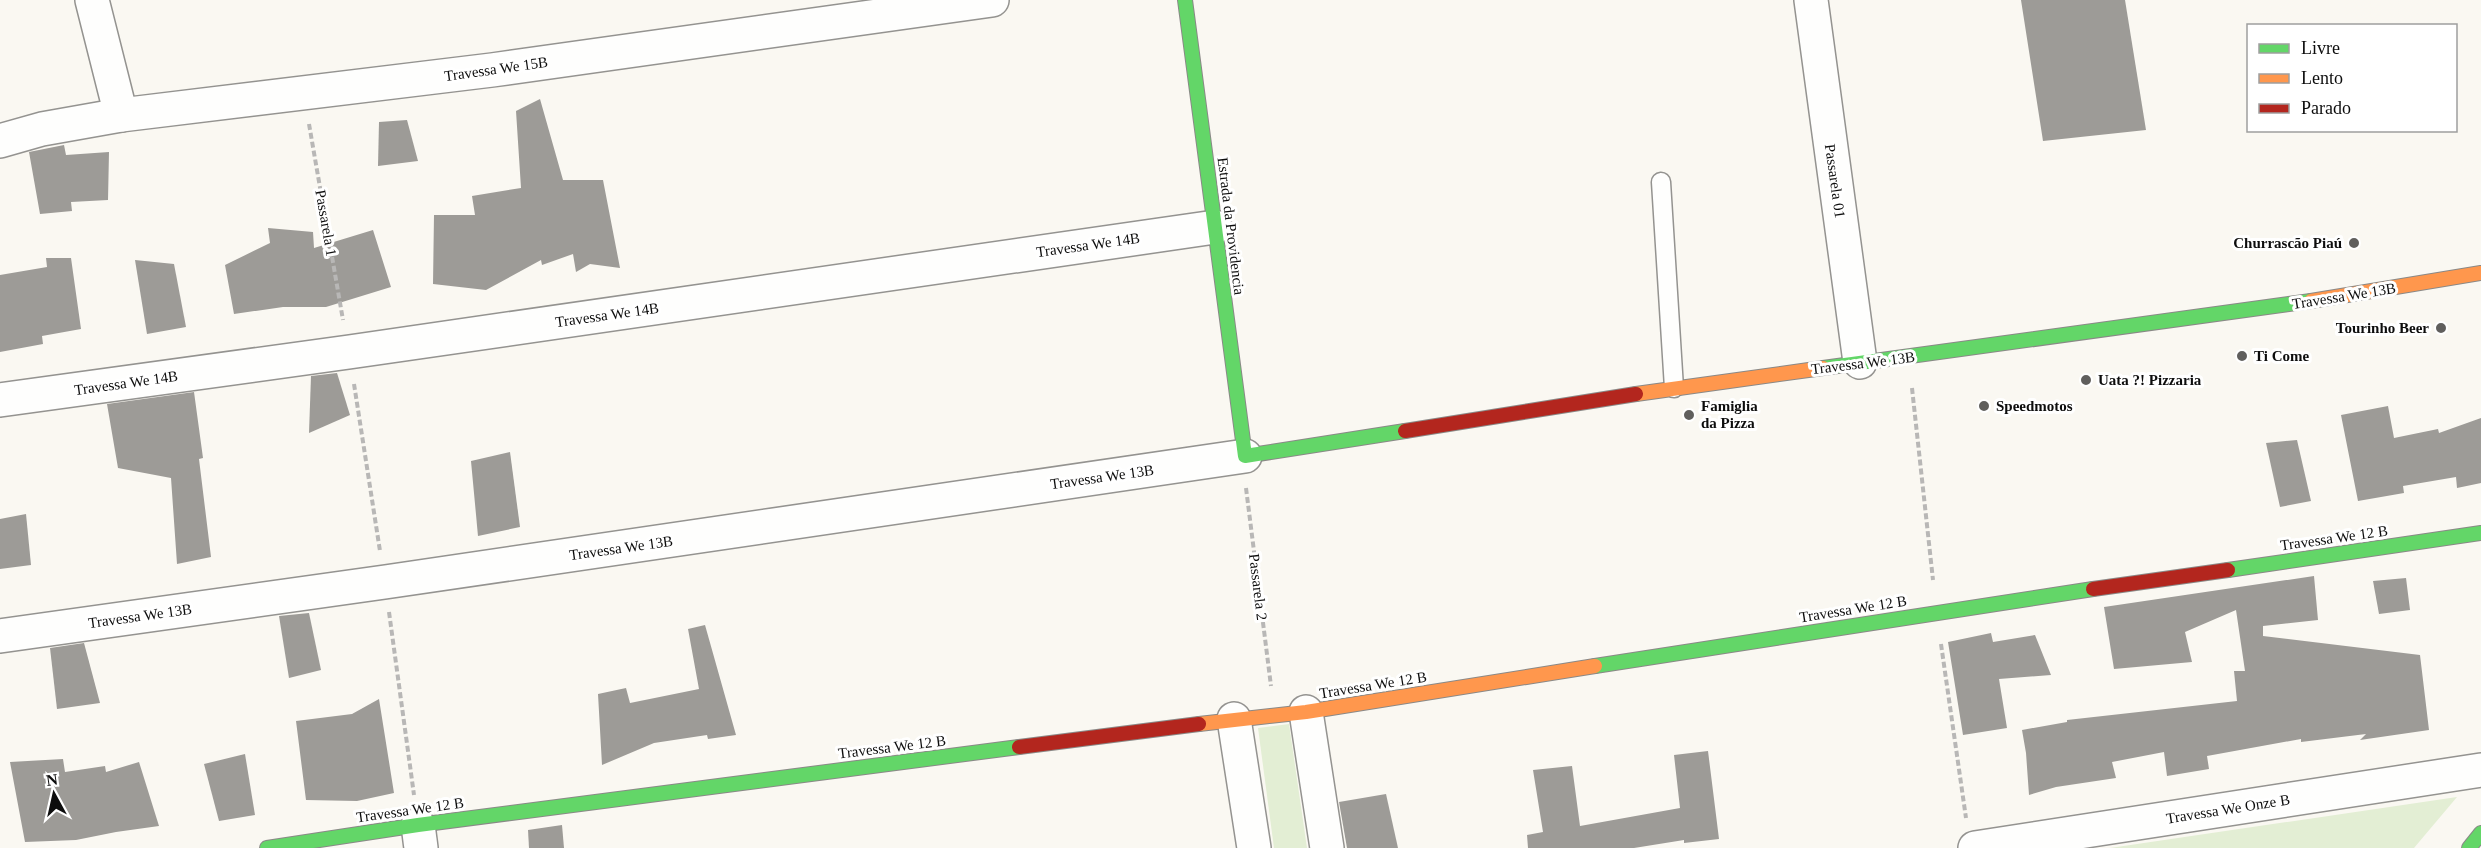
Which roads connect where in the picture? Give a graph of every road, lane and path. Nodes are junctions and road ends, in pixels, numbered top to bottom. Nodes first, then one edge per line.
1 (92, 0) edge
2 (992, 0) edge
3 (1185, 0) edge
4 (1811, 0) edge
5 (303, 93) junction
6 (121, 115) junction
7 (0, 141) edge
8 (1662, 182) dead end
9 (1215, 227) junction
10 (2481, 273) edge
11 (349, 352) junction
12 (1860, 362) junction
13 (1674, 388) junction
14 (0, 400) edge
15 (1244, 457) junction
16 (2481, 533) edge
17 (0, 636) edge
18 (1290, 715) junction
19 (1233, 719) junction
20 (2481, 770) edge
21 (2481, 832) edge
22 (420, 837) edge
23 (267, 848) edge
24 (1254, 848) edge
25 (1326, 848) edge
26 (1975, 848) edge
27 (2469, 848) edge

1 - 6 street
2 - 5 street, Travessa We 15B
3 - 9 street, Estrada da Providencia
4 - 12 street, Passarela 01
5 - 6 street, Travessa We 15B
5 - 11 path, Passarela 1
6 - 7 street, Travessa We 15B
8 - 13 lane
9 - 11 street, Travessa We 14B
9 - 15 street, Estrada da Providencia
10 - 12 street, Travessa We 13B
11 - 14 street, Travessa We 14B
12 - 13 street, Travessa We 13B
13 - 15 street, Travessa We 13B
15 - 17 street, Travessa We 13B
15 - 18 path, Passarela 2
16 - 18 street, Travessa We 12 B
18 - 19 street, Travessa We 12 B
18 - 25 street
19 - 22 street, Travessa We 12 B
19 - 24 street
20 - 26 street, Travessa We Onze B
21 - 27 street
22 - 23 street, Travessa We 12 B

